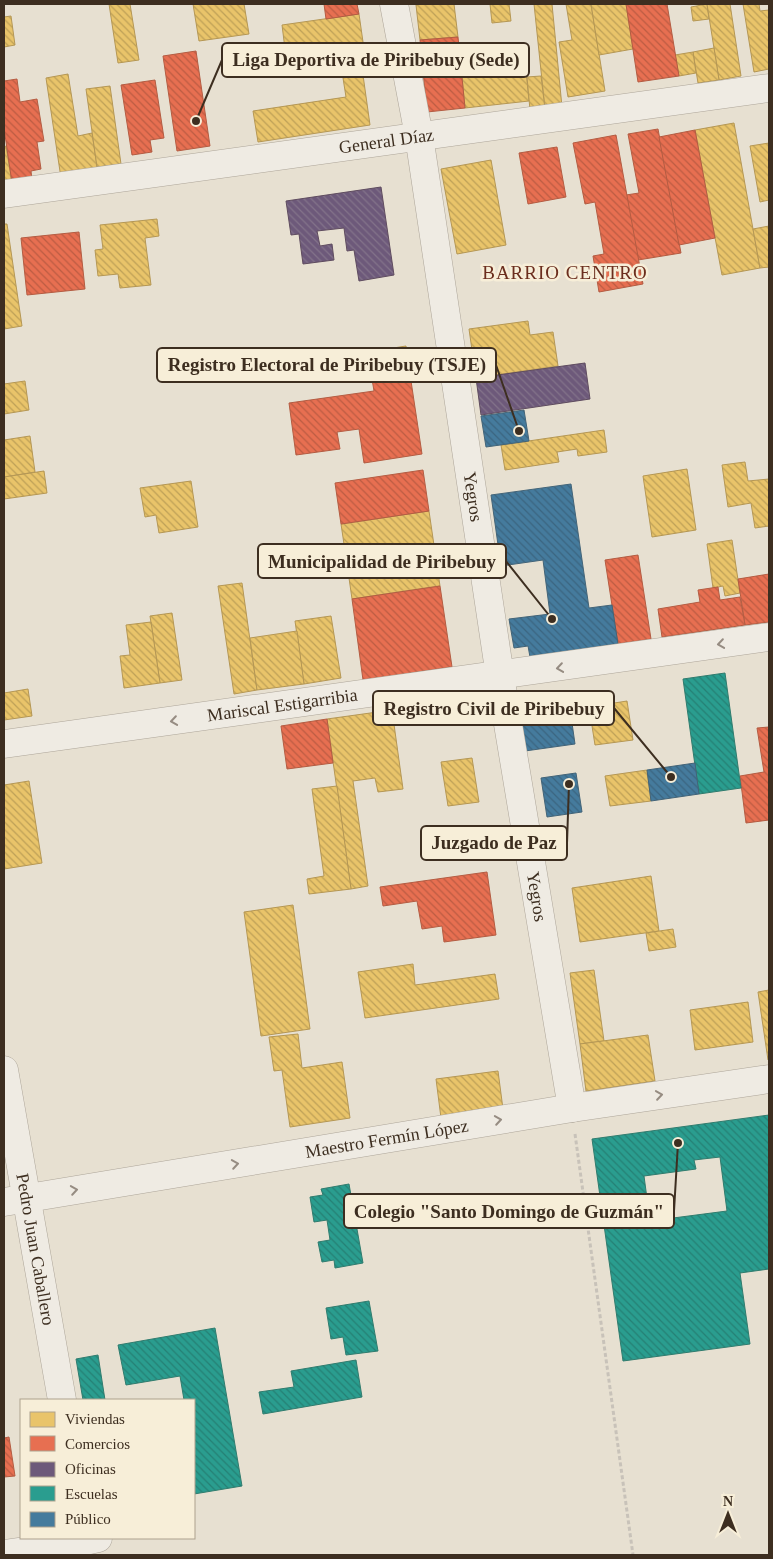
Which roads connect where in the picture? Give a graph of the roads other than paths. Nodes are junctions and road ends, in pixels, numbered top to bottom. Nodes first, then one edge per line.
1 (394, 4) edge
2 (769, 88) edge
3 (419, 136) junction
4 (4, 194) edge
5 (769, 637) edge
6 (500, 676) junction
7 (4, 744) edge
8 (4, 1070) edge
9 (769, 1079) edge
10 (572, 1108) junction
11 (15, 1200) edge
12 (62, 1399) edge
13 (94, 1539) edge
14 (98, 1539) edge
15 (68, 1546) edge
16 (4, 1554) edge
17 (101, 1555) edge

1 - 3 street, Yegros
2 - 3 street, General Díaz
3 - 4 street, General Díaz
3 - 6 street, Yegros
5 -> 6 street, Mariscal Estigarribia
6 -> 7 street, Mariscal Estigarribia
6 - 10 street, Yegros
8 - 11 street, Pedro Juan Caballero
10 -> 9 street, Maestro Fermín López
11 -> 10 street, Maestro Fermín López
11 - 12 street, Pedro Juan Caballero
13 - 15 street
14 - 17 street
15 - 16 street

